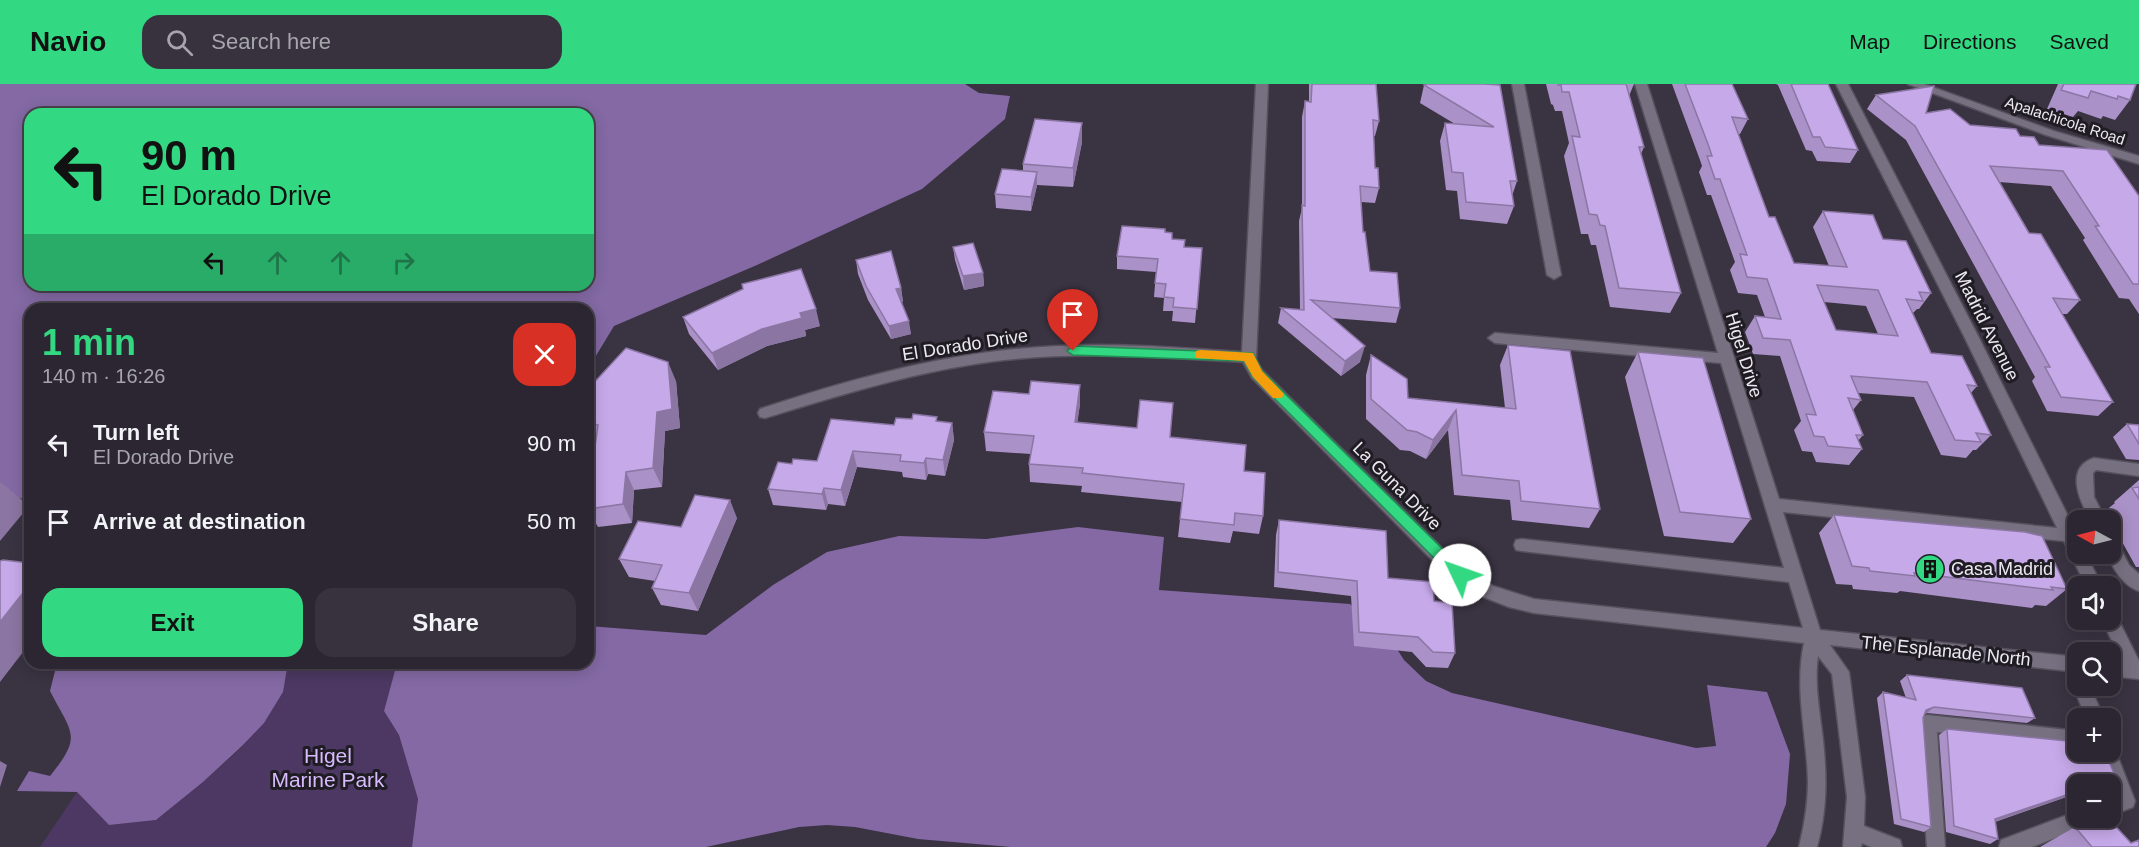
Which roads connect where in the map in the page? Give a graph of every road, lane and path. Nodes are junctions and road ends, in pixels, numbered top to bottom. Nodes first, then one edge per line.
1 (1262, 84) edge
2 (1518, 84) edge
3 (1641, 84) edge
4 (1842, 84) edge
5 (1914, 84) edge
6 (2137, 162) edge
7 (1554, 275) dead end
8 (1495, 338) dead end
9 (1248, 357) junction
10 (1727, 359) junction
11 (765, 413) dead end
12 (2139, 470) edge
13 (1773, 505) junction
14 (2093, 510) edge
15 (2067, 533) edge
16 (2067, 535) edge
17 (1522, 545) dead end
18 (2120, 564) edge
19 (1795, 576) junction
20 (2139, 584) edge
21 (2115, 630) edge
22 (1814, 637) junction
23 (2067, 666) edge
24 (2121, 669) edge
25 (2137, 671) edge
26 (2067, 738) edge
27 (2121, 788) edge
28 (2121, 803) edge
29 (2067, 824) edge
30 (1853, 839) edge
31 (1808, 847) edge
32 (1893, 847) edge
33 (1936, 847) edge
34 (2008, 847) edge

1 - 9 street
2 - 7 street
3 - 10 street, Higel Drive
4 - 15 street, Madrid Avenue
5 - 6 street, Apalachicola Road
8 - 10 street
9 - 11 street, El Dorado Drive
9 - 22 street, La Guna Drive
10 - 13 street, Higel Drive
12 - 14 street
13 - 16 street
13 - 19 street, Higel Drive
17 - 19 street
18 - 20 street
19 - 22 street, Higel Drive
21 - 25 street
22 - 23 street, The Esplanade North
22 - 30 street
22 - 31 street
24 - 25 street
26 - 33 street
27 - 28 street
29 - 34 street
30 - 32 street

